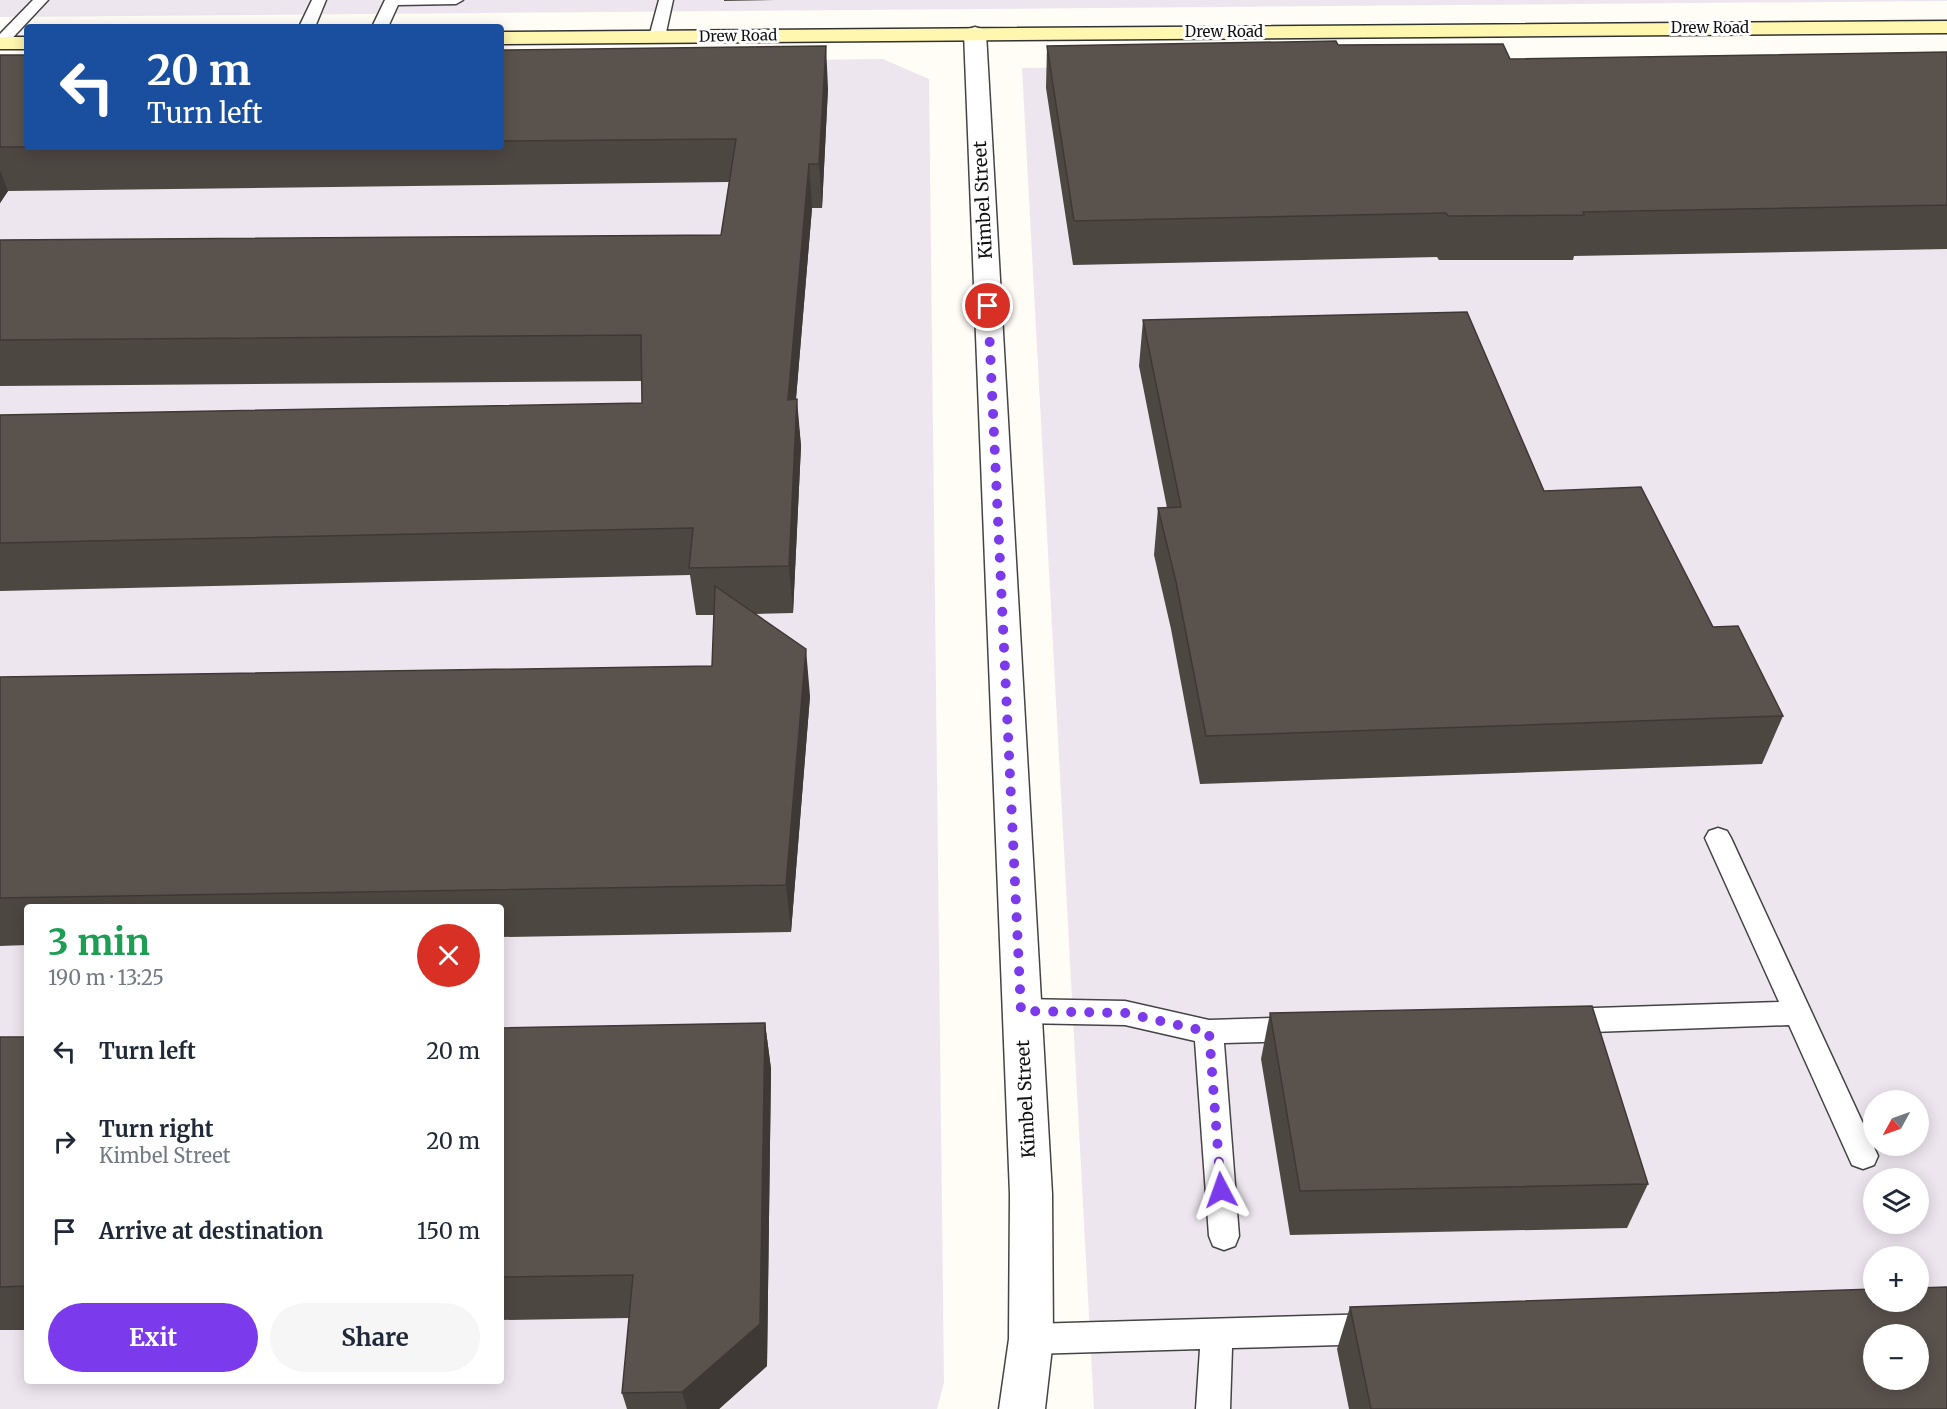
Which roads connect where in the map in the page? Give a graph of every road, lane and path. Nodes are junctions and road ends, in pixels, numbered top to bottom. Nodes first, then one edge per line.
1 (41, 0) edge
2 (319, 0) edge
3 (456, 0) edge
4 (666, 0) edge
5 (393, 1) edge
6 (308, 24) edge
7 (382, 24) edge
8 (1947, 27) edge
9 (975, 33) junction
10 (657, 37) junction
11 (504, 38) edge
12 (0, 43) edge
13 (24, 43) edge
14 (1719, 838) dead end
15 (1021, 1011) junction
16 (1798, 1013) junction
17 (1538, 1021) edge
18 (1326, 1028) edge
19 (1209, 1032) junction
20 (1863, 1156) dead end
21 (1224, 1236) dead end
22 (1408, 1328) edge
23 (1217, 1334) junction
24 (1031, 1339) junction
25 (1022, 1409) edge
26 (1213, 1409) edge

1 - 12 lane
2 - 6 lane
3 - 5 lane
4 - 10 lane
5 - 7 lane
8 - 9 street, Drew Road
9 - 10 street, Drew Road
9 - 15 street, Kimbel Street
10 - 11 street, Drew Road
12 - 13 street
14 - 16 lane
15 - 19 lane
15 - 24 street, Kimbel Street
16 - 17 lane
16 - 20 lane
18 - 19 lane
19 - 21 lane
22 - 23 lane
23 - 24 lane
23 - 26 lane
24 - 25 street, Kimbel Street

